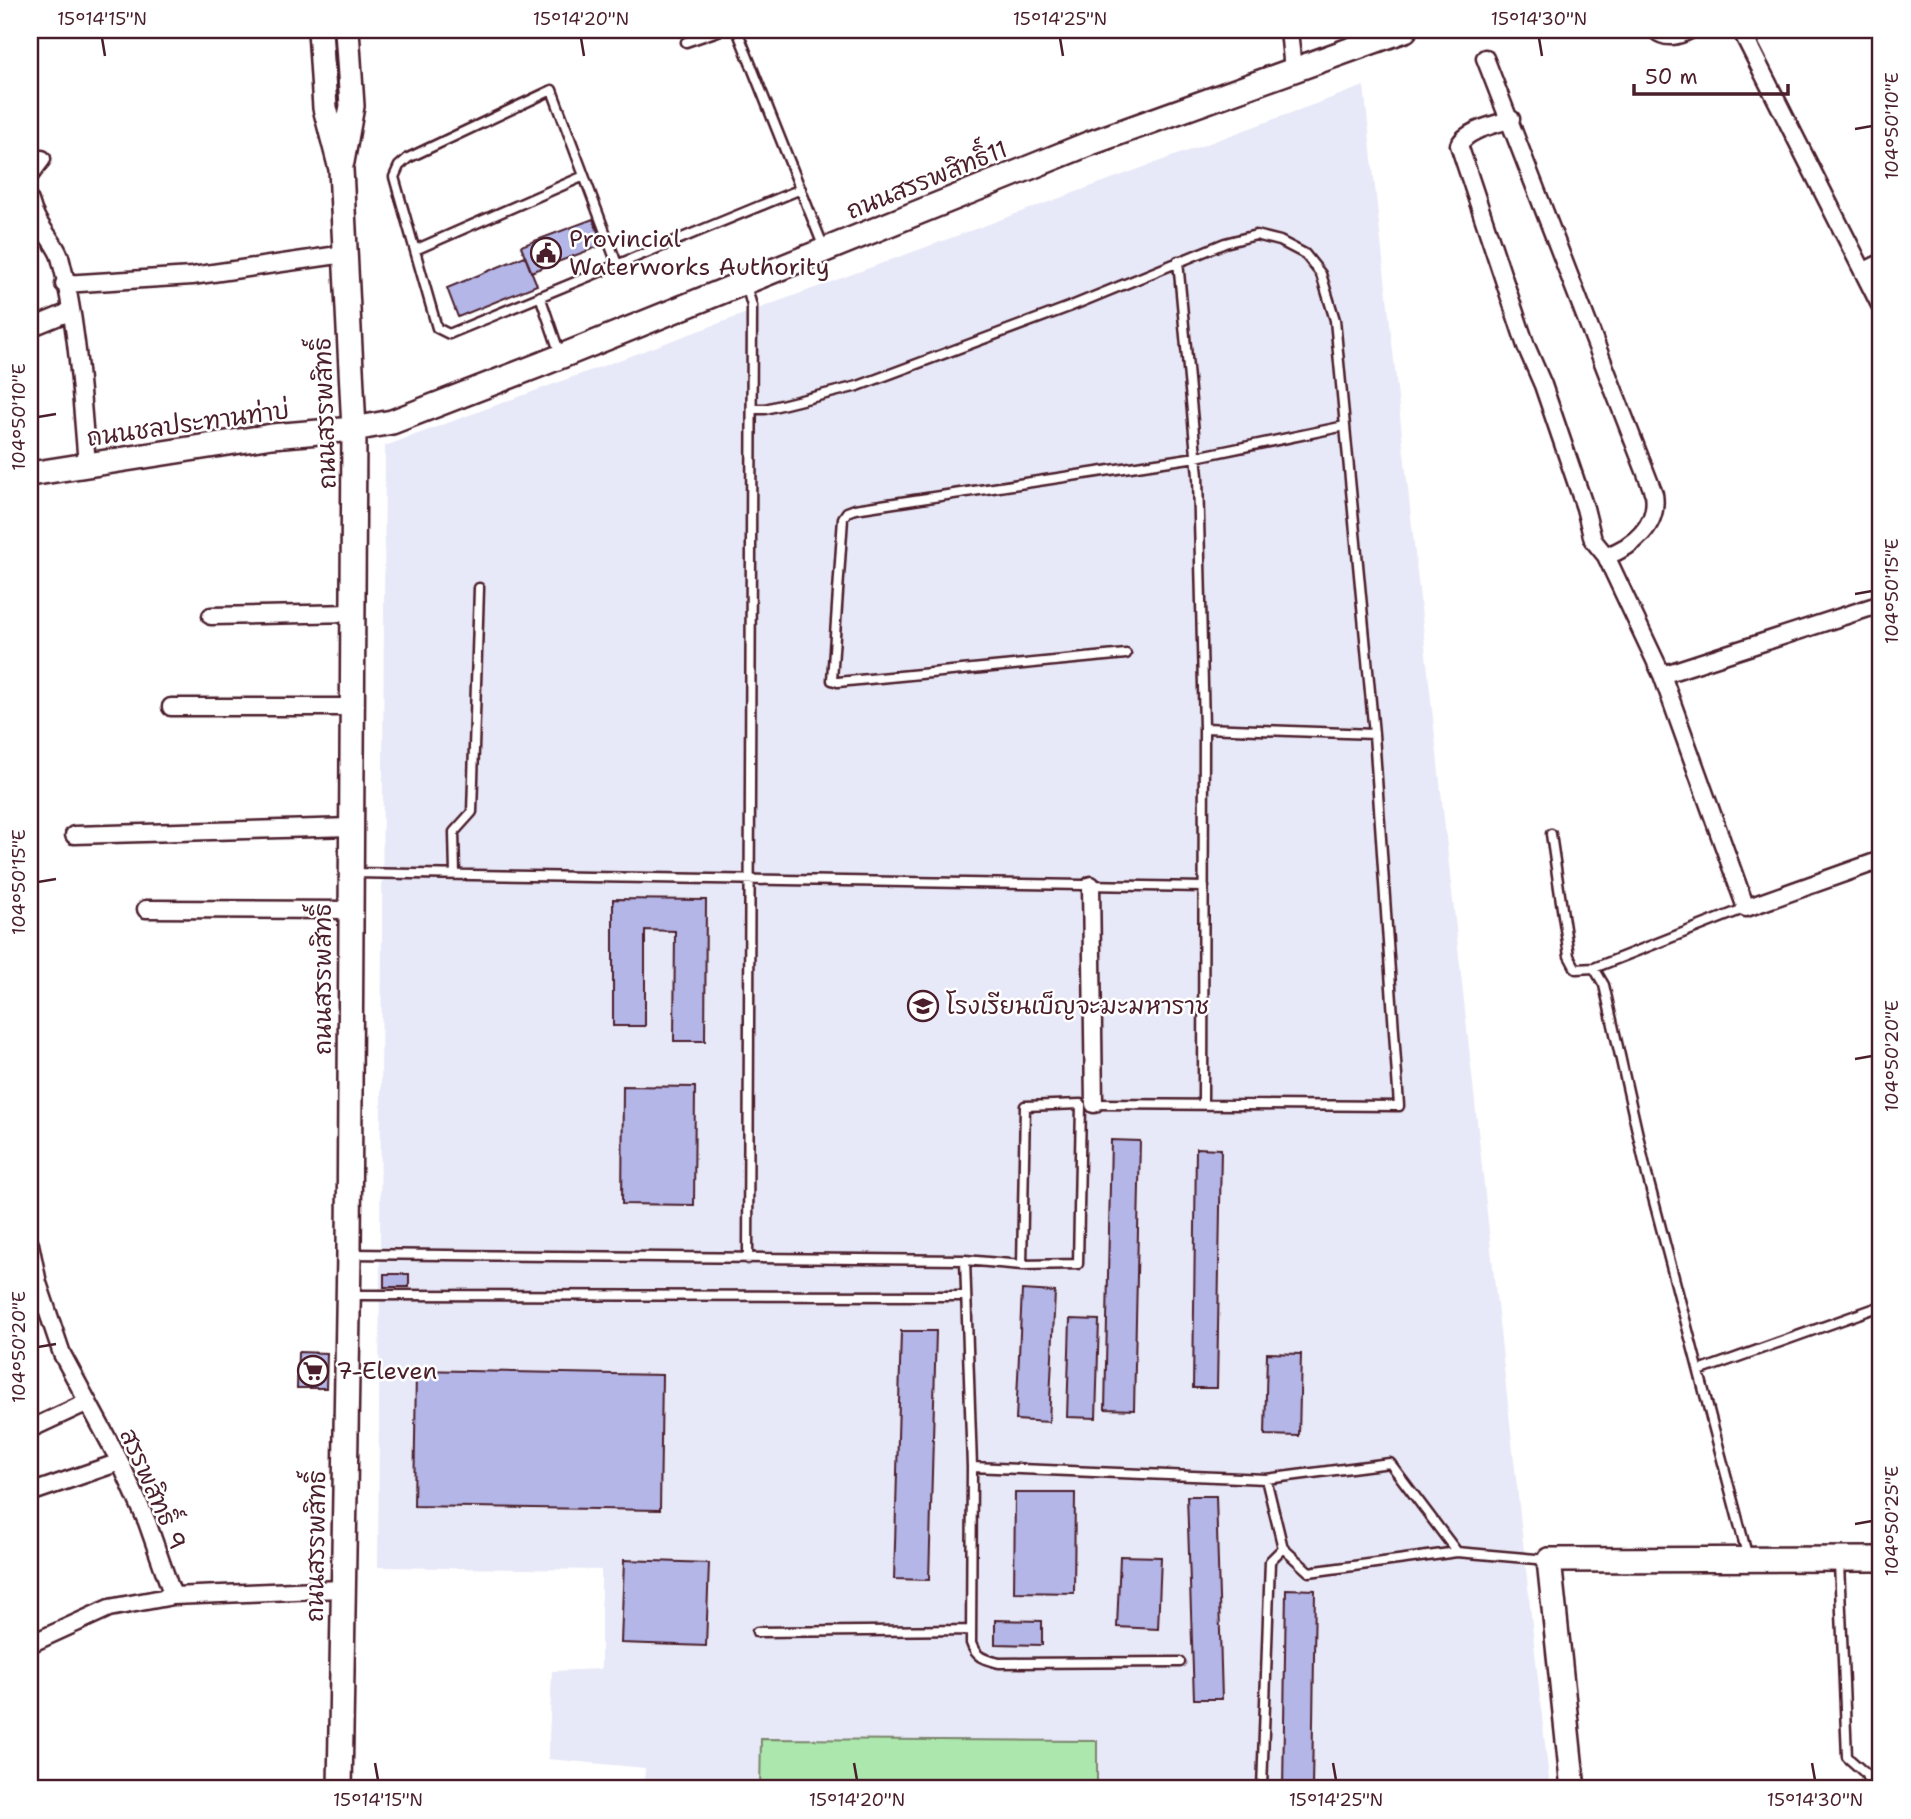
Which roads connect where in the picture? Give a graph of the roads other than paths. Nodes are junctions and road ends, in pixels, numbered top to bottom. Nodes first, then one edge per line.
1 (320, 30) edge
2 (347, 30) edge
3 (721, 30) edge
4 (737, 30) edge
5 (1289, 30) edge
6 (1405, 30) edge
7 (1655, 30) edge
8 (1690, 30) edge
9 (1741, 30) edge
10 (686, 42) dead end
11 (1485, 58) dead end
12 (1293, 70) junction
13 (1511, 119) junction
14 (42, 159) dead end
15 (341, 169) junction
16 (30, 175) edge
17 (584, 176) junction
18 (801, 189) junction
19 (30, 201) edge
20 (415, 250) junction
21 (825, 250) junction
22 (345, 254) junction
23 (1178, 261) junction
24 (1881, 263) edge
25 (617, 264) junction
26 (1863, 272) junction
27 (746, 282) junction
28 (65, 284) junction
29 (540, 296) junction
30 (1881, 307) edge
31 (69, 312) junction
32 (30, 328) edge
33 (561, 357) junction
34 (752, 409) junction
35 (1345, 426) junction
36 (354, 429) junction
37 (1196, 457) junction
38 (87, 464) junction
39 (30, 474) edge
40 (1606, 556) junction
41 (478, 587) dead end
42 (1881, 604) edge
43 (354, 613) junction
44 (211, 616) dead end
45 (1126, 654) dead end
46 (1662, 675) junction
47 (171, 707) dead end
48 (352, 707) junction
49 (1204, 728) junction
50 (1374, 734) junction
51 (351, 827) junction
52 (1551, 834) dead end
53 (74, 835) dead end
54 (1881, 860) edge
55 (350, 873) junction
56 (455, 874) junction
57 (748, 878) junction
58 (1091, 885) junction
59 (1204, 887) junction
60 (1746, 908) junction
61 (146, 909) dead end
62 (349, 910) junction
63 (1594, 968) junction
64 (1088, 1104) junction
65 (1203, 1104) junction
66 (30, 1244) edge
67 (349, 1254) junction
68 (748, 1259) junction
69 (965, 1260) junction
70 (1023, 1265) junction
71 (34, 1283) edge
72 (348, 1295) junction
73 (964, 1296) junction
74 (1881, 1306) edge
75 (1699, 1371) junction
76 (88, 1402) junction
77 (30, 1429) edge
78 (120, 1462) junction
79 (972, 1467) junction
80 (1266, 1479) junction
81 (30, 1493) edge
82 (1283, 1548) junction
83 (1457, 1552) junction
84 (1881, 1559) edge
85 (1549, 1560) junction
86 (1748, 1560) junction
87 (1839, 1560) junction
88 (341, 1589) junction
89 (173, 1596) junction
90 (971, 1630) junction
91 (757, 1632) dead end
92 (30, 1644) edge
93 (1180, 1662) dead end
94 (340, 1789) edge
95 (1262, 1789) edge
96 (1573, 1789) edge
97 (1872, 1789) edge

1 - 15 street, ถนนสรรพสิทธิ์
2 - 15 street, ถนนสรรพสิทธิ์
3 - 10 lane
4 - 18 lane
5 - 12 street
6 - 12 street, ถนนสรรพสิทธิ์11
7 - 8 street
9 - 26 street
11 - 13 street
12 - 21 street, ถนนสรรพสิทธิ์11
13 - 40 street
13 - 40 street
14 - 16 street
15 - 22 street, ถนนสรรพสิทธิ์
17 - 20 lane
17 - 20 lane
17 - 25 lane
18 - 21 lane
18 - 25 lane
19 - 28 street
20 - 29 lane
21 - 27 street, ถนนสรรพสิทธิ์11
22 - 28 street
22 - 36 street, ถนนสรรพสิทธิ์
23 - 34 lane
23 - 35 lane
23 - 37 lane
24 - 26 street
25 - 29 lane
26 - 30 street
27 - 33 street, ถนนสรรพสิทธิ์11
27 - 34 lane
28 - 31 street
29 - 33 lane
31 - 32 street
31 - 38 street
33 - 36 street, ถนนสรรพสิทธิ์11
34 - 57 lane
35 - 37 lane
35 - 50 lane
36 - 38 street, ถนนชลประทานท่าบ่
36 - 43 street, ถนนสรรพสิทธิ์
37 - 45 lane
37 - 49 lane
38 - 39 street, ถนนชลประทานท่าบ่
40 - 46 street
41 - 56 lane
42 - 46 street
43 - 44 street
43 - 48 street, ถนนสรรพสิทธิ์
46 - 60 street
47 - 48 street
48 - 51 street, ถนนสรรพสิทธิ์
49 - 50 lane
49 - 59 lane
50 - 65 lane
51 - 53 street
51 - 55 street, ถนนสรรพสิทธิ์
52 - 63 lane
54 - 60 street
55 - 56 lane
55 - 62 street, ถนนสรรพสิทธิ์
56 - 57 lane
57 - 58 lane
57 - 68 lane
58 - 59 lane
58 - 64 street
59 - 65 lane
60 - 63 lane
61 - 62 street
62 - 67 street, ถนนสรรพสิทธิ์
63 - 75 lane
64 - 65 lane
64 - 70 lane
64 - 70 lane
66 - 71 street, สรรพสิทธิ์ 9
67 - 68 lane
67 - 72 street, ถนนสรรพสิทธิ์
68 - 69 lane
69 - 70 lane
69 - 73 lane
71 - 76 street, สรรพสิทธิ์ 9
72 - 73 lane
72 - 88 street, ถนนสรรพสิทธิ์
73 - 79 lane
74 - 75 lane
75 - 86 lane
76 - 77 street
76 - 78 street, สรรพสิทธิ์ 9
78 - 81 street
78 - 89 street, สรรพสิทธิ์ 9
79 - 80 lane
79 - 90 lane
80 - 82 lane
80 - 83 lane
82 - 83 lane
82 - 95 lane
83 - 85 lane
84 - 87 street
85 - 86 street
85 - 96 street
86 - 87 street
87 - 97 lane
88 - 89 street
88 - 94 street, ถนนสรรพสิทธิ์
89 - 92 street
90 - 91 lane
90 - 93 lane

